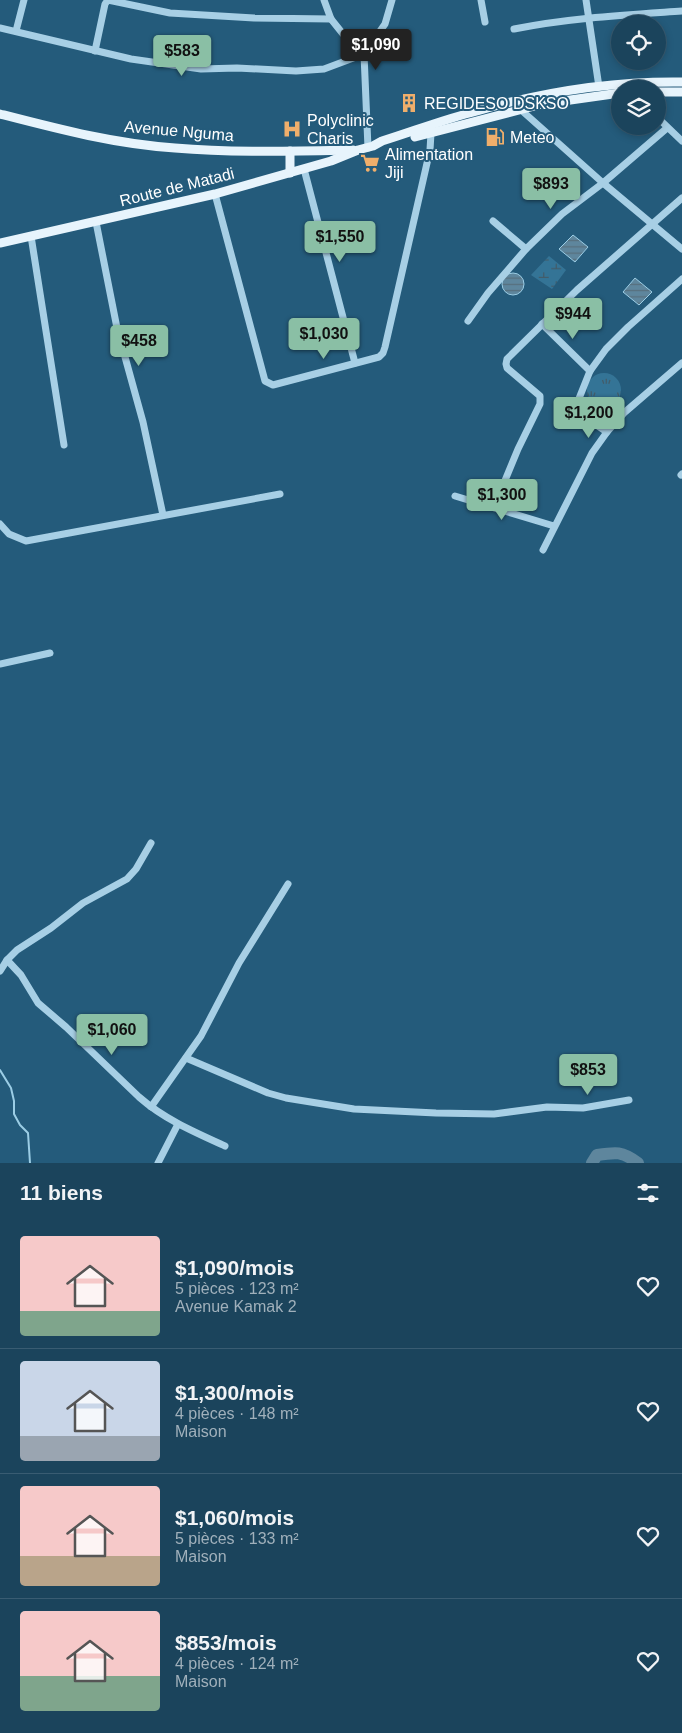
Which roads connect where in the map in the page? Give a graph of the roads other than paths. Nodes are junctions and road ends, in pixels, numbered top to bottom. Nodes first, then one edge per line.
1 (24, 0) edge
2 (324, 0) edge
3 (392, 0) edge
4 (481, 0) edge
5 (586, 0) edge
6 (682, 11) edge
7 (589, 17) junction
8 (331, 19) junction
9 (485, 22) dead end
10 (0, 28) edge
11 (514, 29) dead end
12 (16, 32) junction
13 (95, 51) junction
14 (364, 54) junction
15 (682, 82) edge
16 (666, 84) edge
17 (599, 87) junction
18 (611, 87) edge
19 (666, 92) edge
20 (682, 92) edge
21 (611, 94) edge
22 (502, 109) junction
23 (520, 109) junction
24 (0, 114) edge
25 (667, 128) joint
26 (431, 133) junction
27 (682, 141) edge
28 (371, 147) junction
29 (358, 150) junction
30 (290, 152) junction
31 (304, 169) junction
32 (290, 173) junction
33 (604, 183) junction
34 (215, 194) junction
35 (682, 198) edge
36 (493, 221) dead end
37 (96, 222) junction
38 (653, 223) junction
39 (31, 236) junction
40 (0, 243) edge
41 (526, 249) junction
42 (682, 249) edge
43 (682, 280) edge
44 (468, 322) dead end
45 (542, 324) junction
46 (356, 362) junction
47 (682, 363) edge
48 (590, 371) junction
49 (607, 432) junction
50 (64, 445) dead end
51 (280, 494) dead end
52 (455, 496) dead end
53 (494, 507) junction
54 (164, 515) junction
55 (0, 524) edge
56 (554, 526) junction
57 (543, 550) dead end
58 (50, 653) dead end
59 (0, 664) edge
60 (151, 843) dead end
61 (288, 884) dead end
62 (7, 960) junction
63 (0, 971) edge
64 (186, 1058) junction
65 (629, 1100) dead end
66 (151, 1107) junction
67 (178, 1124) junction
68 (225, 1146) dead end
69 (158, 1163) edge

1 - 12 street
2 - 8 street
3 - 14 street
4 - 9 street
5 - 7 street
6 - 7 street
7 - 11 street
7 - 17 street
8 - 13 street
8 - 14 street
10 - 12 street
12 - 13 street
13 - 14 street
14 - 28 street
15 - 16 main road
17 - 18 main road
17 - 22 main road
19 - 20 main road
21 - 23 main road
22 - 23 main road
22 - 26 main road
22 - 28 main road
23 - 33 street
24 - 30 main road, Avenue Nguma
25 - 27 street
25 - 33 street
26 - 28 main road
26 - 46 street
28 - 29 main road
29 - 30 main road, Avenue Nguma
29 - 31 main road, Route de Matadi
30 - 32 main road
31 - 32 main road, Route de Matadi
31 - 46 street
32 - 34 main road, Route de Matadi
33 - 38 street
33 - 41 street
34 - 37 main road, Route de Matadi
34 - 46 street
35 - 38 street
36 - 41 street
37 - 39 main road, Route de Matadi
37 - 54 street
38 - 42 street
38 - 45 street
39 - 40 main road, Route de Matadi
39 - 50 street
41 - 44 street
43 - 48 street
45 - 48 street
45 - 53 street
47 - 49 street
48 - 49 street
49 - 56 street
51 - 54 street
52 - 53 street
53 - 56 street
54 - 55 street
56 - 57 street
58 - 59 street
60 - 62 street
61 - 64 street
62 - 63 street
62 - 66 street
64 - 65 street
64 - 66 street
66 - 67 street
67 - 68 street
67 - 69 street

